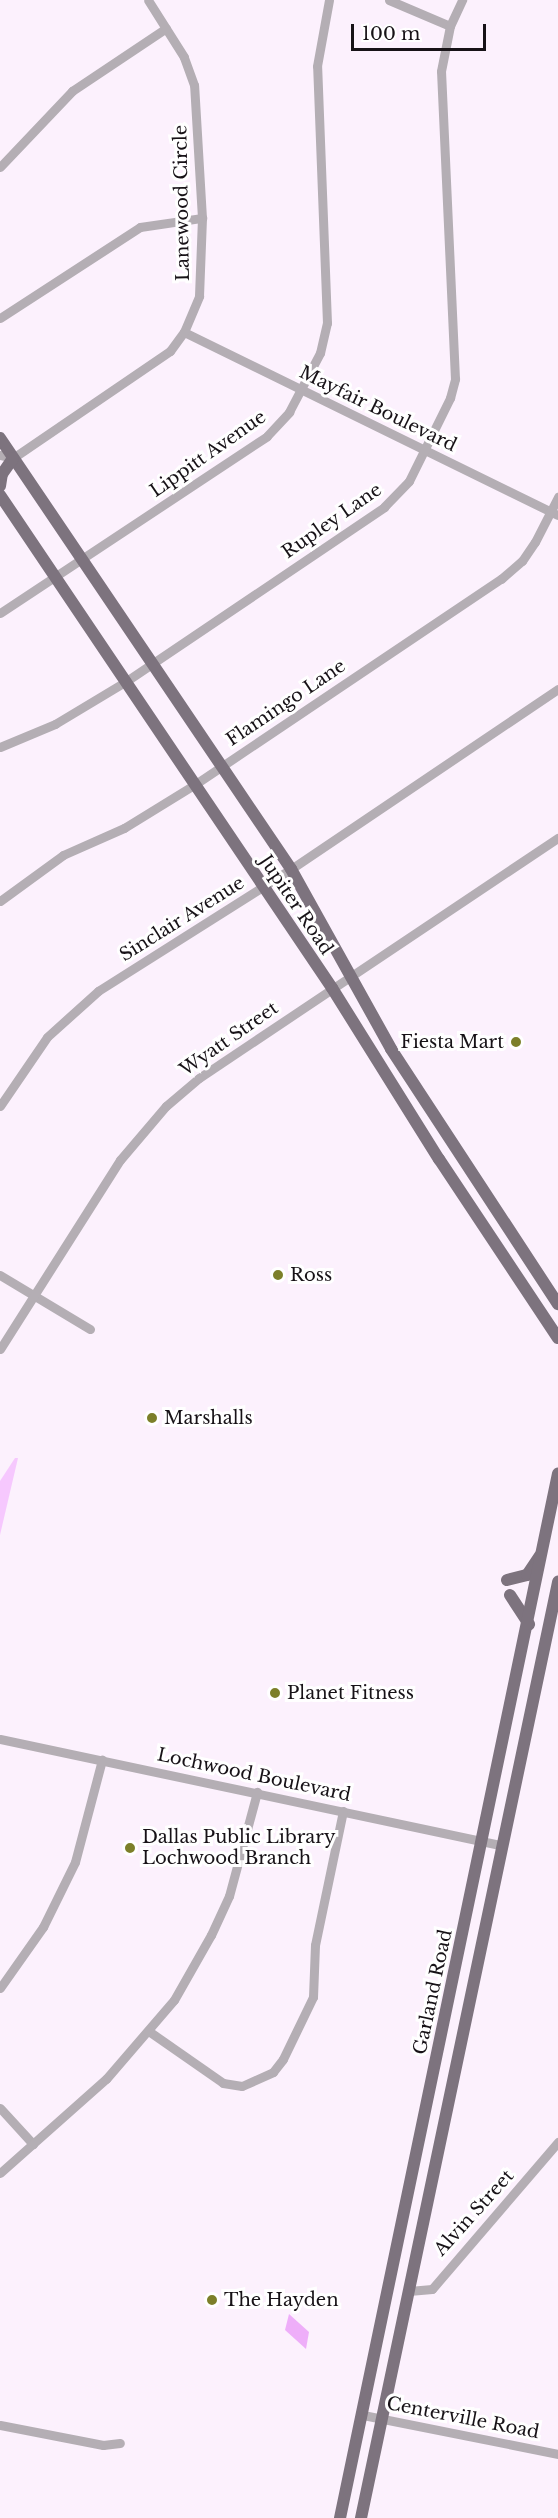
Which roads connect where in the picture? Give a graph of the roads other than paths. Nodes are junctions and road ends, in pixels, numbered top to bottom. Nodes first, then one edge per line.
1 (148, 0) edge
2 (329, 0) edge
3 (389, 0) edge
4 (462, 0) edge
5 (450, 26) junction
6 (166, 28) junction
7 (0, 167) edge
8 (202, 218) junction
9 (0, 318) edge
10 (184, 332) junction
11 (301, 391) junction
12 (0, 438) edge
13 (426, 450) junction
14 (0, 455) edge
15 (13, 458) junction
16 (0, 486) edge
17 (0, 495) edge
18 (558, 496) edge
19 (554, 514) edge
20 (83, 561) junction
21 (56, 578) junction
22 (0, 613) edge
23 (152, 664) junction
24 (124, 682) junction
25 (558, 688) edge
26 (0, 747) edge
27 (222, 766) junction
28 (194, 785) junction
29 (558, 838) edge
30 (291, 869) junction
31 (262, 888) junction
32 (0, 901) edge
33 (353, 975) junction
34 (332, 988) junction
35 (411, 1080) junction
36 (398, 1094) junction
37 (0, 1106) edge
38 (504, 1223) junction
39 (495, 1242) junction
40 (0, 1275) edge
41 (35, 1294) junction
42 (558, 1304) edge
43 (90, 1329) dead end
44 (558, 1338) edge
45 (0, 1349) edge
46 (558, 1474) edge
47 (546, 1544) junction
48 (507, 1580) dead end
49 (558, 1582) edge
50 (510, 1595) dead end
51 (529, 1624) junction
52 (0, 1738) edge
53 (102, 1760) junction
54 (257, 1792) junction
55 (343, 1811) junction
56 (483, 1841) junction
57 (500, 1845) junction
58 (0, 1988) edge
59 (444, 2027) junction
60 (464, 2030) junction
61 (150, 2032) junction
62 (0, 2108) edge
63 (558, 2142) edge
64 (33, 2144) junction
65 (0, 2174) edge
66 (391, 2287) junction
67 (408, 2291) junction
68 (363, 2415) junction
69 (381, 2419) junction
70 (0, 2425) edge
71 (120, 2443) dead end
72 (558, 2454) edge
73 (340, 2518) edge
74 (361, 2518) edge

1 - 6 street, Lanewood Circle
2 - 11 street, Lippitt Avenue
3 - 5 street
4 - 5 street, Rupley Lane
5 - 13 street, Rupley Lane
6 - 7 street
6 - 8 street, Lanewood Circle
8 - 9 street
8 - 10 street, Lanewood Circle
10 - 11 street, Mayfair Boulevard
10 - 15 street, Lanewood Circle
11 - 13 street, Mayfair Boulevard
11 - 20 street, Lippitt Avenue
12 - 15 main road
13 - 19 street, Mayfair Boulevard
13 - 23 street, Rupley Lane
14 - 15 street
15 - 16 main road
15 - 20 main road
17 - 21 main road, Jupiter Road
18 - 19 street, Flamingo Lane
19 - 27 street, Flamingo Lane
20 - 21 street, Lippitt Avenue
20 - 23 main road, Jupiter Road
21 - 22 street, Lippitt Avenue
21 - 24 main road, Jupiter Road
23 - 24 street, Rupley Lane
23 - 27 main road, Jupiter Road
24 - 26 street, Rupley Lane
24 - 28 main road, Jupiter Road
25 - 30 street, Sinclair Avenue
27 - 28 street, Flamingo Lane
27 - 30 main road, Jupiter Road
28 - 31 main road, Jupiter Road
28 - 32 street, Flamingo Lane
29 - 33 street, Wyatt Street
30 - 31 street, Sinclair Avenue
30 - 33 main road, Jupiter Road
31 - 34 main road, Jupiter Road
31 - 37 street, Sinclair Avenue
33 - 34 street, Wyatt Street
33 - 35 main road, Jupiter Road
34 - 36 main road, Jupiter Road
34 - 41 street, Wyatt Street
35 - 36 main road
35 - 38 main road, Jupiter Road
36 - 39 main road, Jupiter Road
38 - 39 main road
38 - 42 main road, Jupiter Road
39 - 44 main road, Jupiter Road
40 - 41 street
41 - 43 street
41 - 45 street, Wyatt Street
46 - 47 main road, Garland Road
47 - 48 main road
47 - 51 main road, Garland Road
49 - 57 main road, Garland Road
50 - 51 main road
51 - 56 main road, Garland Road
52 - 53 street, Lochwood Boulevard
53 - 54 street, Lochwood Boulevard
53 - 58 street
54 - 55 street, Lochwood Boulevard
54 - 61 street
55 - 56 street, Lochwood Boulevard
55 - 61 street
56 - 57 street, Lochwood Boulevard
56 - 59 main road, Garland Road
57 - 60 main road, Garland Road
59 - 60 main road
59 - 66 main road, Garland Road
60 - 67 main road, Garland Road
61 - 64 street
62 - 64 street
63 - 67 street, Alvin Street
64 - 65 street
66 - 67 main road
66 - 68 main road, Garland Road
67 - 69 main road, Garland Road
68 - 69 street, Centerville Road
68 - 73 main road, Garland Road
69 - 72 street, Centerville Road
69 - 74 main road, Garland Road
70 - 71 street

